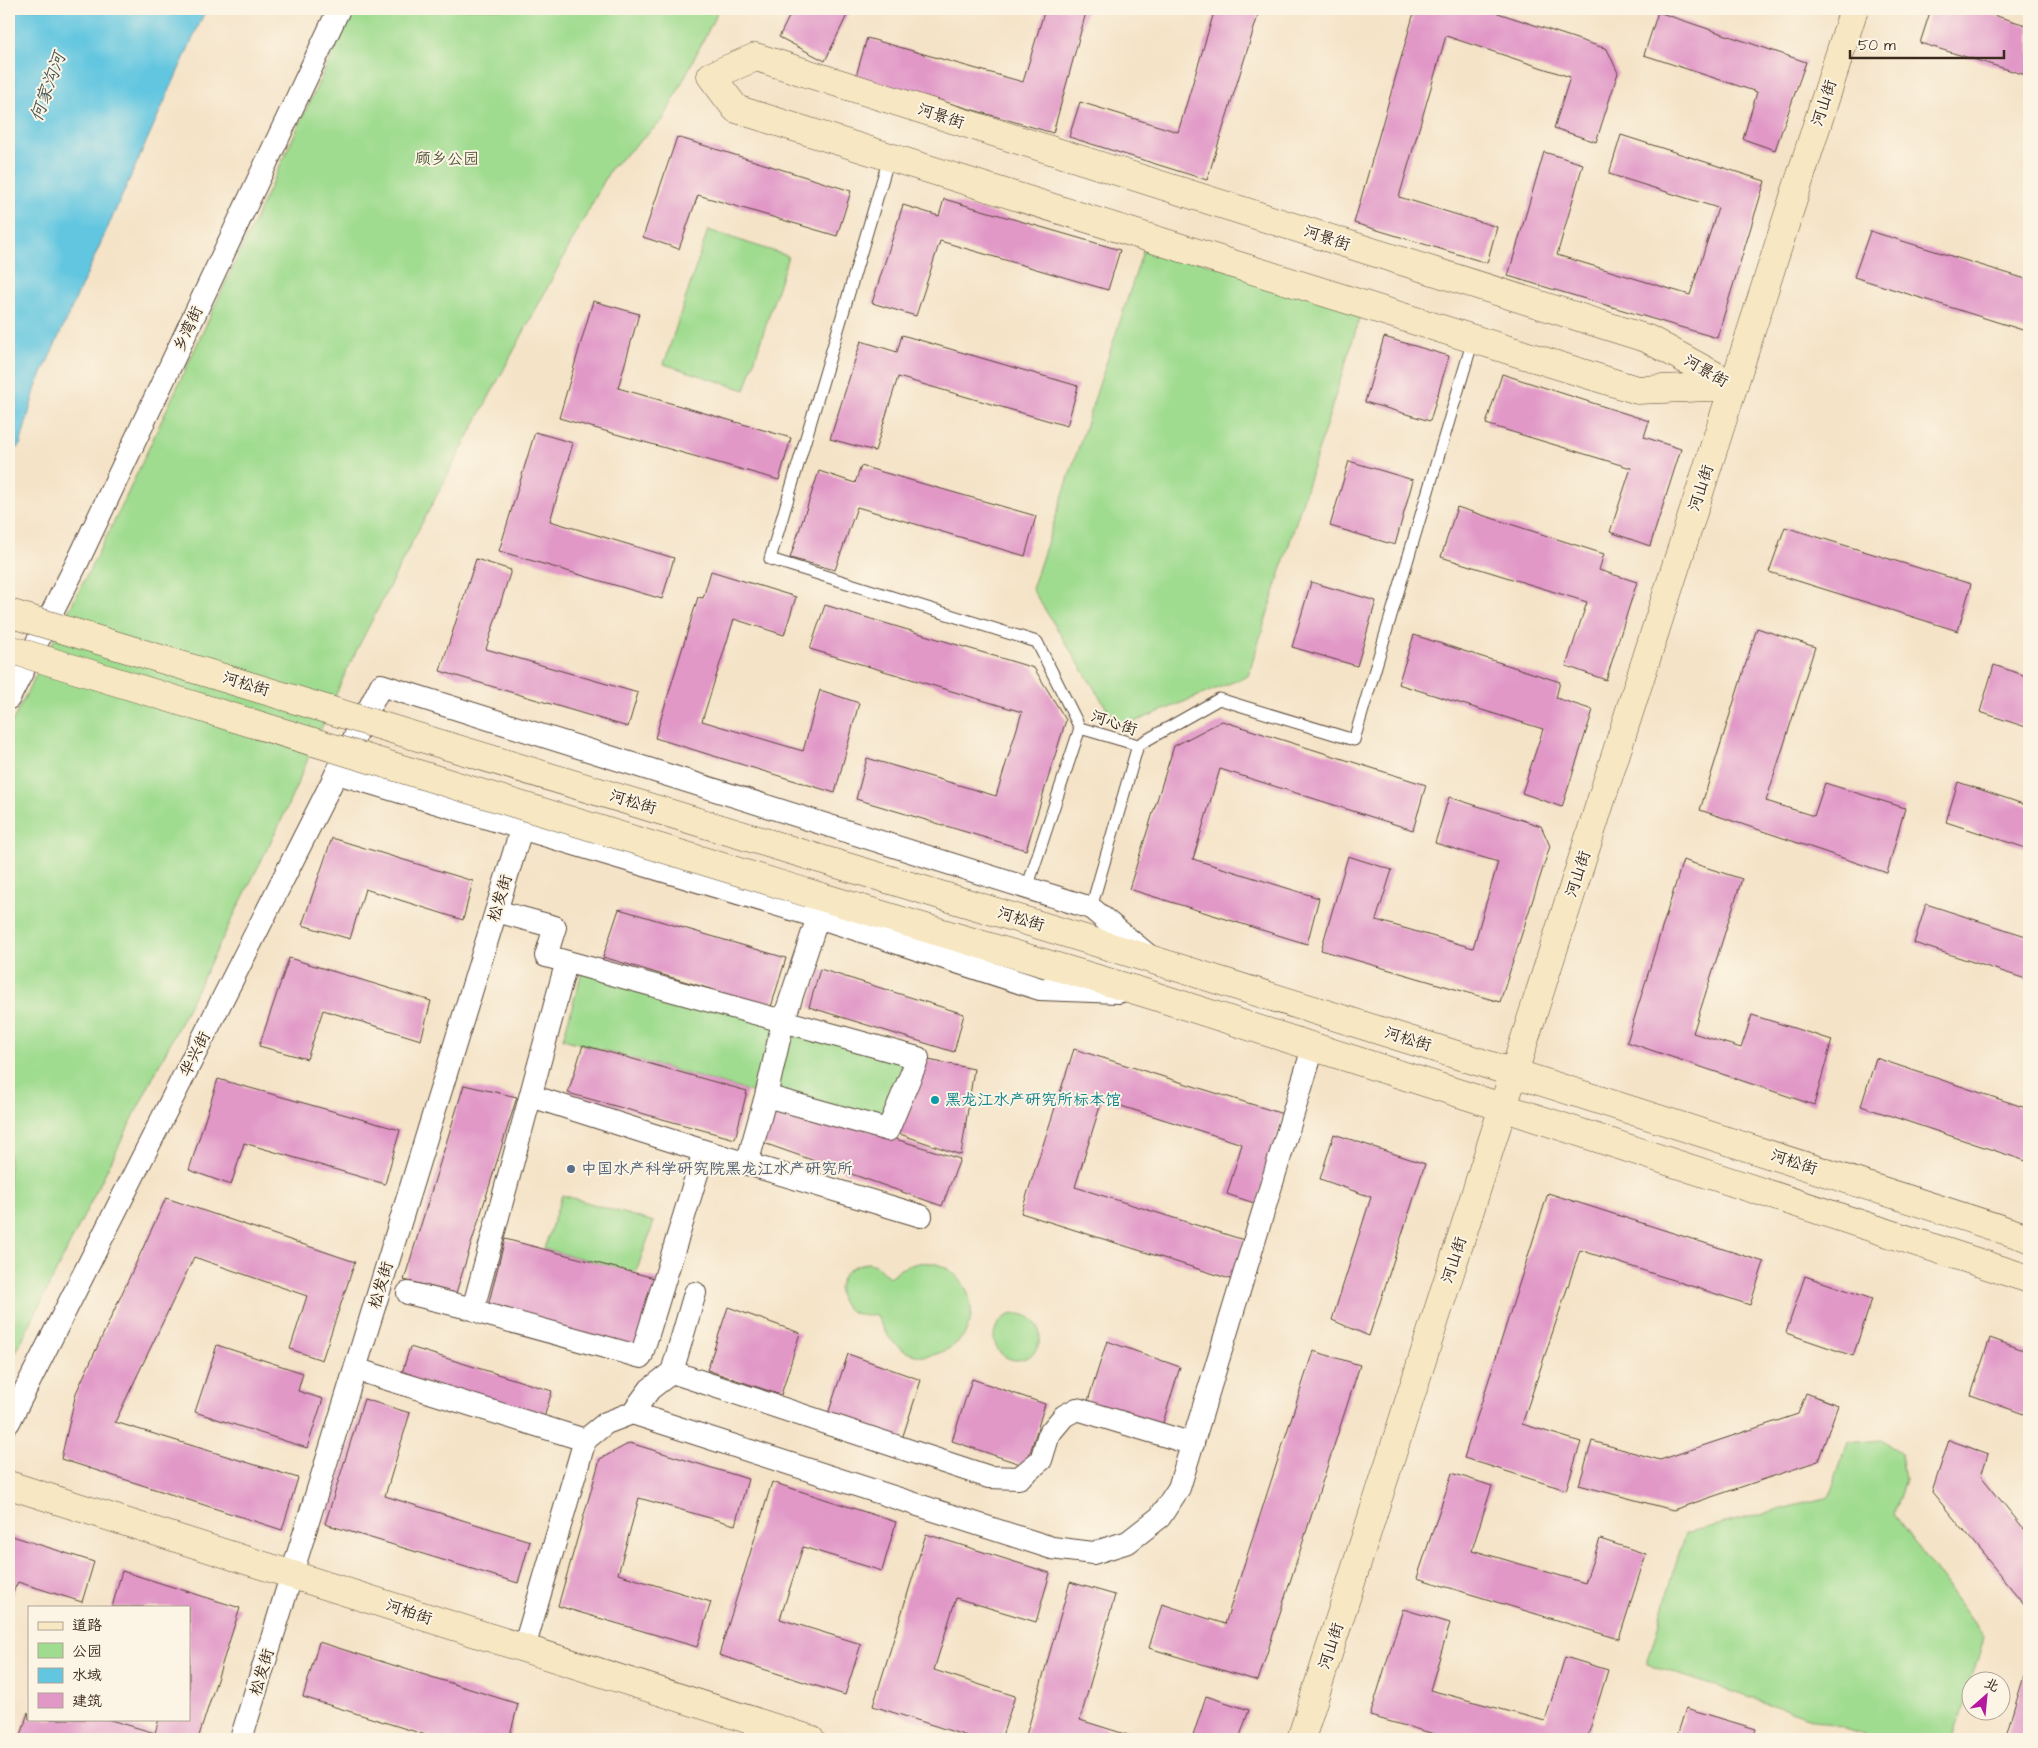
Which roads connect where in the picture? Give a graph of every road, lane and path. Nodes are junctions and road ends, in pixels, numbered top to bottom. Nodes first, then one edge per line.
1 (339, 9) edge
2 (1854, 9) edge
3 (889, 158) junction
4 (1473, 340) junction
5 (1734, 386) junction
6 (9, 613) edge
7 (21, 648) edge
8 (9, 698) edge
9 (1080, 728) junction
10 (1138, 745) junction
11 (337, 773) junction
12 (521, 830) junction
13 (1026, 888) junction
14 (813, 905) junction
15 (1090, 908) junction
16 (496, 911) junction
17 (1151, 958) junction
18 (564, 975) dead end
19 (783, 1022) junction
20 (1313, 1048) junction
21 (1514, 1072) junction
22 (531, 1096) junction
23 (766, 1096) junction
24 (1502, 1107) junction
25 (704, 1151) junction
26 (746, 1164) junction
27 (921, 1216) dead end
28 (2029, 1238) edge
29 (2029, 1279) edge
30 (695, 1293) dead end
31 (408, 1294) dead end
32 (473, 1309) junction
33 (355, 1368) junction
34 (672, 1372) junction
35 (632, 1413) junction
36 (9, 1422) edge
37 (585, 1440) junction
38 (1193, 1444) junction
39 (9, 1485) edge
40 (292, 1575) junction
41 (524, 1648) junction
42 (241, 1739) edge
43 (810, 1739) edge
44 (1301, 1739) edge

1 - 7 street, 乡湾街
2 - 5 street, 河山街
3 - 4 street, 河景街
3 - 5 street, 河景街
3 - 9 lane
4 - 5 street, 河景街
4 - 10 lane
5 - 21 street, 河山街
6 - 17 street, 河松街, bridge
7 - 8 street, 乡湾街
7 - 14 street, bridge
9 - 10 lane, 河心街
9 - 13 lane, 河心街
10 - 15 lane, 河心街
11 - 12 street
11 - 13 street, 华兴街
11 - 36 street, 华兴街
12 - 14 street
12 - 16 street, 松发街
13 - 15 street
14 - 19 street
14 - 20 street
15 - 17 street
16 - 19 street
16 - 33 street, 松发街
17 - 21 street, 河松街
18 - 22 street
19 - 23 street
19 - 23 street
20 - 24 street
20 - 38 street
21 - 24 street, 河山街
21 - 28 street, 河松街
22 - 25 street
22 - 32 street
23 - 26 street
24 - 29 street
24 - 44 street, 河山街
25 - 26 street
25 - 32 street
26 - 27 street
30 - 34 street
31 - 32 street
33 - 37 street
33 - 40 street, 松发街
34 - 35 street
34 - 38 street
35 - 37 street
35 - 38 street
37 - 41 street
39 - 40 street, 河柏街
40 - 41 street, 河柏街
40 - 42 street, 松发街
41 - 43 street, 河柏街

